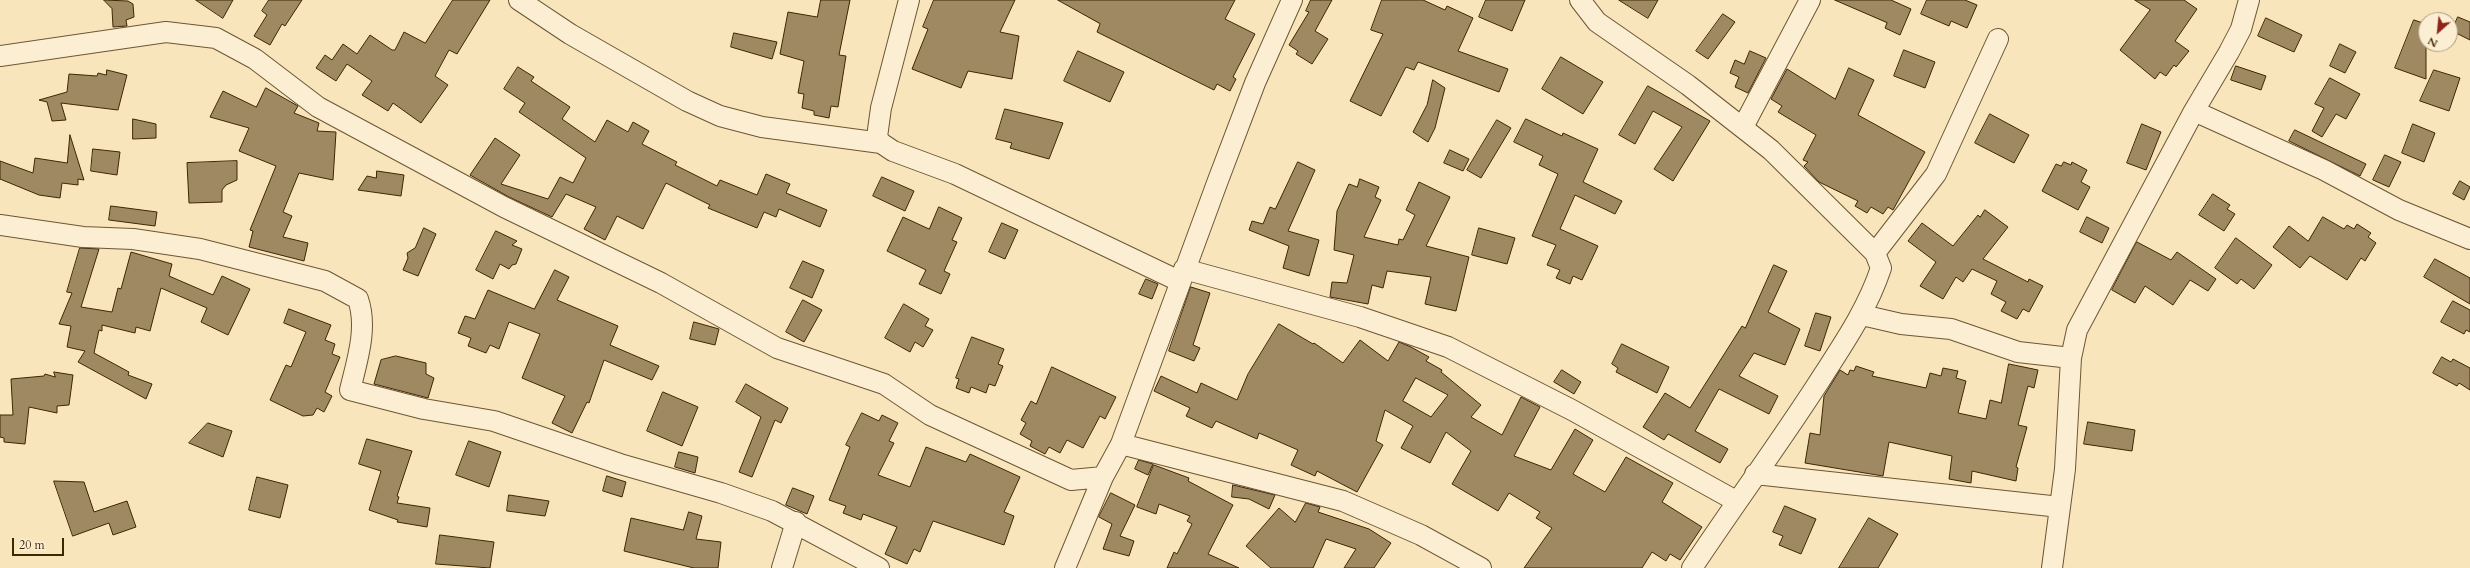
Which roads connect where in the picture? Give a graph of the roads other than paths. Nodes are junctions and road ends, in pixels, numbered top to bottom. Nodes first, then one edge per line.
1 (520, 0) edge
2 (909, 0) edge
3 (1292, 0) edge
4 (1580, 0) edge
5 (1810, 0) edge
6 (2249, 0) edge
7 (1998, 40) dead end
8 (0, 56) edge
9 (2194, 111) junction
10 (1744, 127) junction
11 (881, 143) junction
12 (0, 225) edge
13 (2470, 239) edge
14 (1875, 253) junction
15 (1182, 275) junction
16 (1862, 315) junction
17 (2071, 358) junction
18 (1121, 444) junction
19 (1755, 474) junction
20 (1103, 477) junction
21 (1071, 480) junction
22 (1736, 501) junction
23 (2060, 508) junction
24 (1090, 509) junction
25 (796, 522) junction
26 (782, 568) edge
27 (878, 568) edge
28 (1065, 568) edge
29 (1481, 568) edge
30 (1692, 568) edge
31 (2052, 568) edge

1 - 11 street
2 - 11 street
3 - 15 street
4 - 10 street
5 - 10 street
6 - 9 street
7 - 14 street
8 - 21 street
9 - 13 street
9 - 17 street
10 - 14 street
11 - 15 street
12 - 25 street
14 - 16 street
15 - 18 street
15 - 22 street
16 - 17 street
16 - 19 street
17 - 23 street
18 - 20 street
18 - 29 street
19 - 22 street
19 - 23 street
20 - 21 street
20 - 24 street
21 - 24 street
22 - 30 street
23 - 31 street
24 - 28 street
25 - 26 street
25 - 27 street

